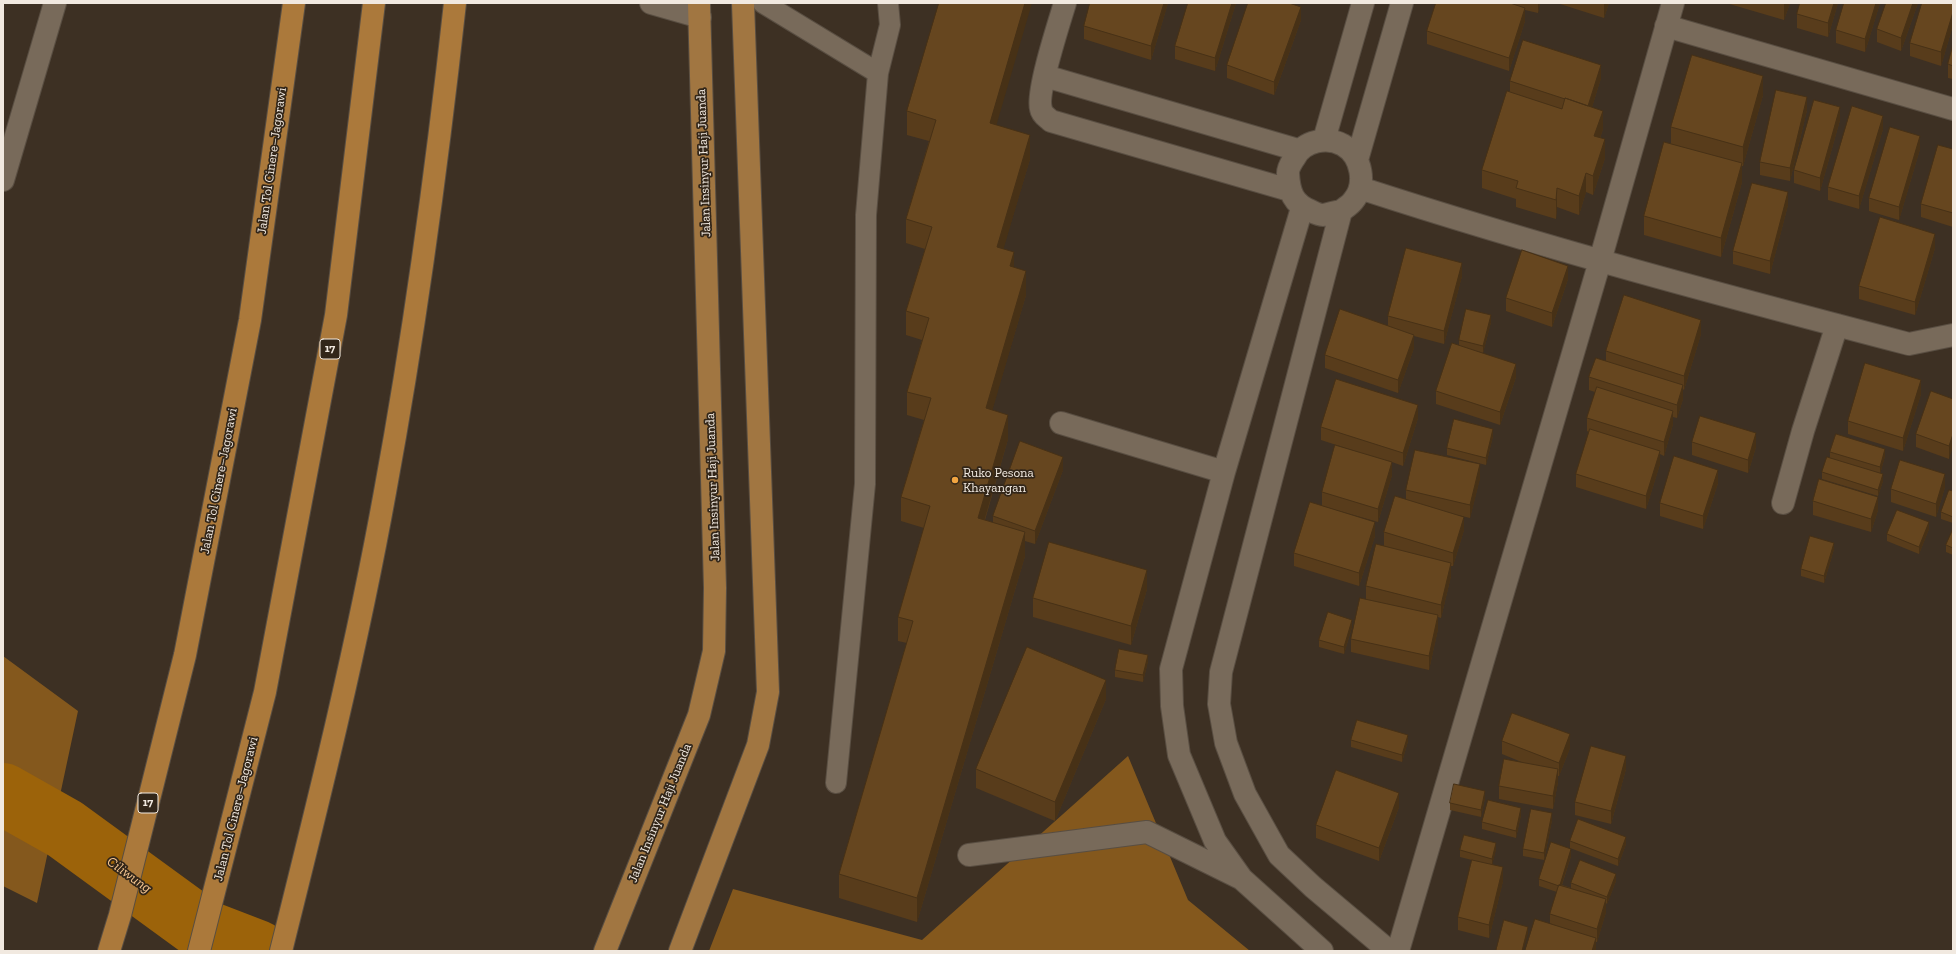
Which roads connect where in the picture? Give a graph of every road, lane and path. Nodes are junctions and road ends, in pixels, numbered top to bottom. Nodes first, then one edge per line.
1 (55, 3) edge
2 (294, 3) edge
3 (374, 3) edge
4 (455, 3) edge
5 (651, 3) edge
6 (743, 3) edge
7 (763, 3) edge
8 (888, 3) edge
9 (1065, 3) edge
10 (1363, 3) edge
11 (1402, 3) edge
12 (1673, 3) edge
13 (699, 10) edge
14 (1666, 26) junction
15 (878, 73) junction
16 (1045, 76) junction
17 (1953, 109) edge
18 (1324, 140) junction
19 (1298, 150) junction
20 (1357, 160) junction
21 (3, 180) edge
22 (1360, 188) junction
23 (1289, 190) junction
24 (1302, 208) junction
25 (1341, 211) junction
26 (1600, 261) junction
27 (1837, 325) junction
28 (1953, 335) edge
29 (1061, 423) dead end
30 (1224, 472) junction
31 (1783, 503) dead end
32 (836, 783) dead end
33 (969, 855) dead end
34 (1242, 879) junction
35 (109, 951) edge
36 (199, 951) edge
37 (282, 951) edge
38 (605, 951) edge
39 (680, 951) edge
40 (1322, 951) edge
41 (1389, 951) edge
42 (1398, 951) edge

1 - 21 street
2 - 35 highway, Jalan Tol Cinere–Jagorawi / 17
3 - 36 highway, Jalan Tol Cinere–Jagorawi / 17
4 - 37 highway
5 - 13 street
6 - 39 highway
7 - 15 lane
8 - 15 lane
9 - 16 street
10 - 18 street
11 - 20 street
12 - 14 street
13 - 38 highway, Jalan Insinyur Haji Juanda
14 - 17 street
14 - 26 street
15 - 32 lane
16 - 19 street
16 - 23 street
18 - 19 street
18 - 20 street
19 - 23 street
20 - 22 street
22 - 25 street
22 - 26 street
23 - 24 street
24 - 25 street
24 - 30 street
25 - 41 street
26 - 27 street
26 - 42 street
27 - 28 street
27 - 31 street
29 - 30 street
30 - 34 street
33 - 34 street
34 - 40 street

